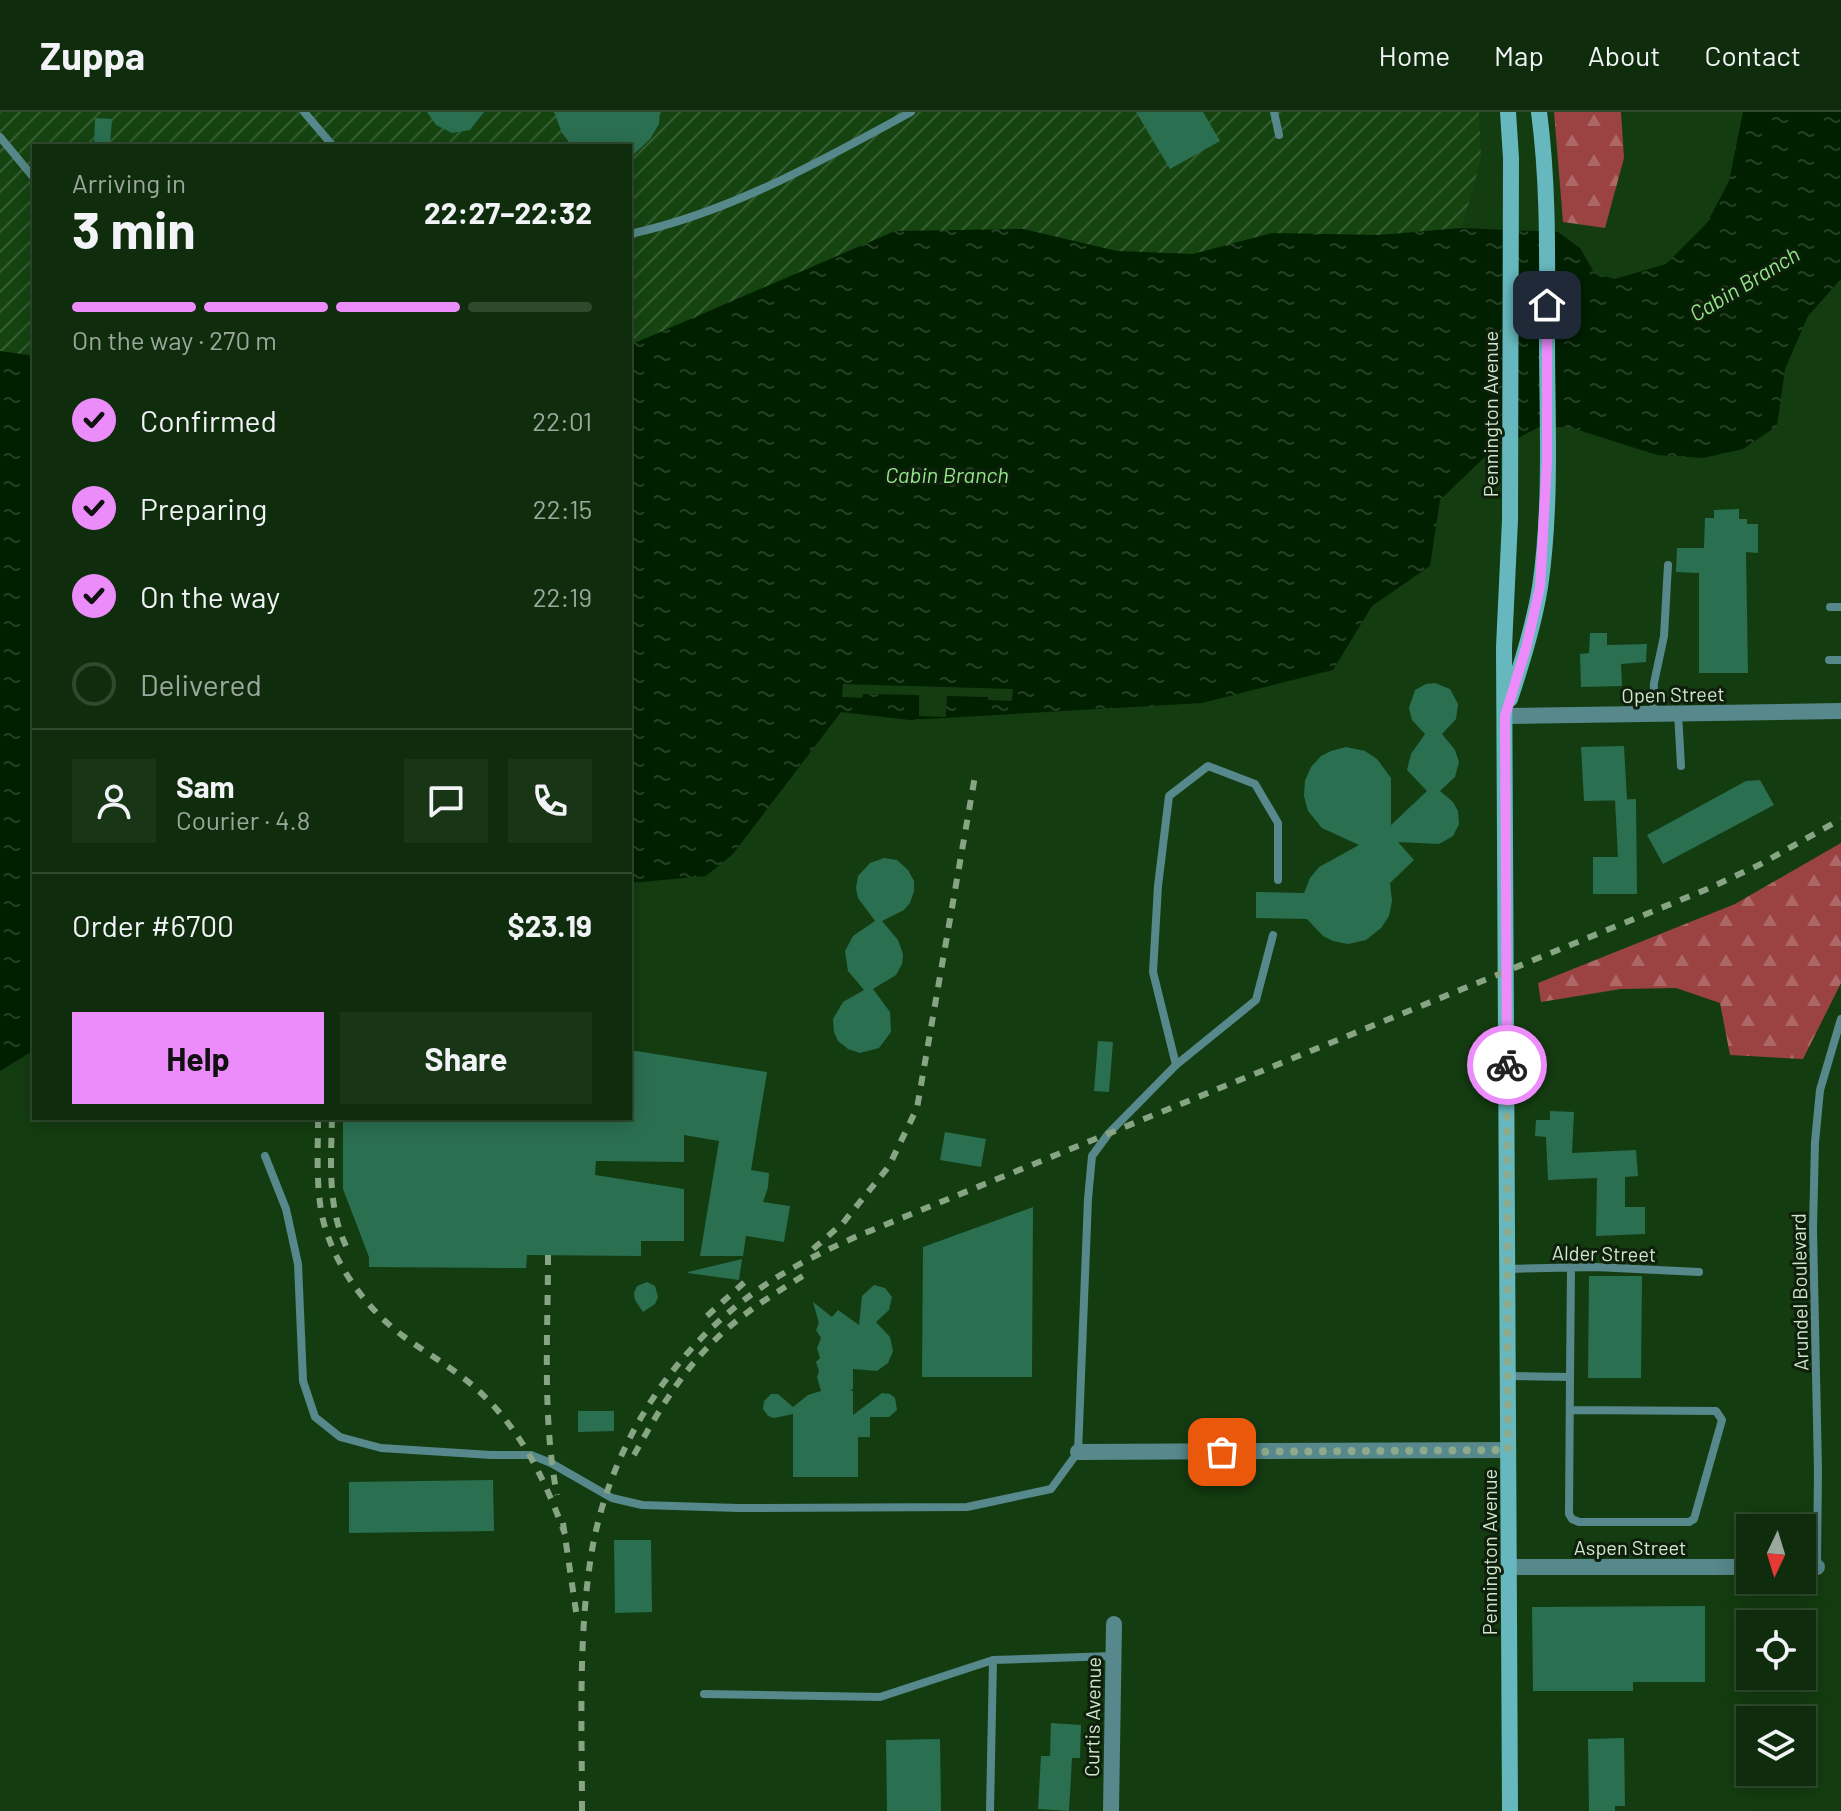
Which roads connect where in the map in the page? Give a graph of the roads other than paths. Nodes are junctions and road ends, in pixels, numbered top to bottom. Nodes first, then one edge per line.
1 (304, 112) edge
2 (911, 112) edge
3 (1274, 112) edge
4 (1508, 112) edge
5 (1539, 112) edge
6 (1279, 135) dead end
7 (0, 137) edge
8 (331, 144) edge
9 (32, 176) edge
10 (632, 233) edge
11 (1668, 565) dead end
12 (1830, 607) dead end
13 (1841, 607) edge
14 (1829, 660) dead end
15 (1841, 660) edge
16 (1841, 711) edge
17 (1678, 713) junction
18 (1653, 714) junction
19 (1505, 716) junction
20 (1681, 766) dead end
21 (1278, 880) dead end
22 (1273, 935) dead end
23 (1841, 1019) edge
24 (1176, 1065) junction
25 (265, 1156) dead end
26 (1571, 1268) junction
27 (1507, 1269) junction
28 (1699, 1272) dead end
29 (1508, 1376) junction
30 (1570, 1377) junction
31 (1570, 1410) junction
32 (1508, 1450) junction
33 (1078, 1452) junction
34 (1814, 1514) edge
35 (1509, 1567) junction
36 (1736, 1567) edge
37 (1114, 1624) dead end
38 (1114, 1656) junction
39 (993, 1660) junction
40 (704, 1694) dead end
41 (990, 1811) edge
42 (1111, 1811) edge
43 (1510, 1811) edge

1 - 8 lane
2 - 10 lane
3 - 6 lane
4 - 19 main road, Pennington Avenue
5 - 19 main road, Pennington Avenue
7 - 9 lane
11 - 18 lane
12 - 13 lane
14 - 15 lane
16 - 17 street, Open Street
17 - 18 street, Open Street
17 - 20 lane
18 - 19 street, Open Street
19 - 27 main road, Pennington Avenue
21 - 24 lane
22 - 24 lane
23 - 34 lane, Arundel Boulevard
24 - 33 lane
25 - 33 lane
26 - 27 lane, Alder Street
26 - 28 lane, Alder Street
26 - 30 lane
27 - 29 main road, Pennington Avenue
29 - 30 lane
29 - 32 main road, Pennington Avenue
30 - 31 lane
31 - 31 lane
32 - 33 street
32 - 35 main road, Pennington Avenue
35 - 36 street, Aspen Street
35 - 43 main road, Pennington Avenue
37 - 38 street, Curtis Avenue
38 - 39 lane
38 - 42 street, Curtis Avenue
39 - 40 lane
39 - 41 lane

